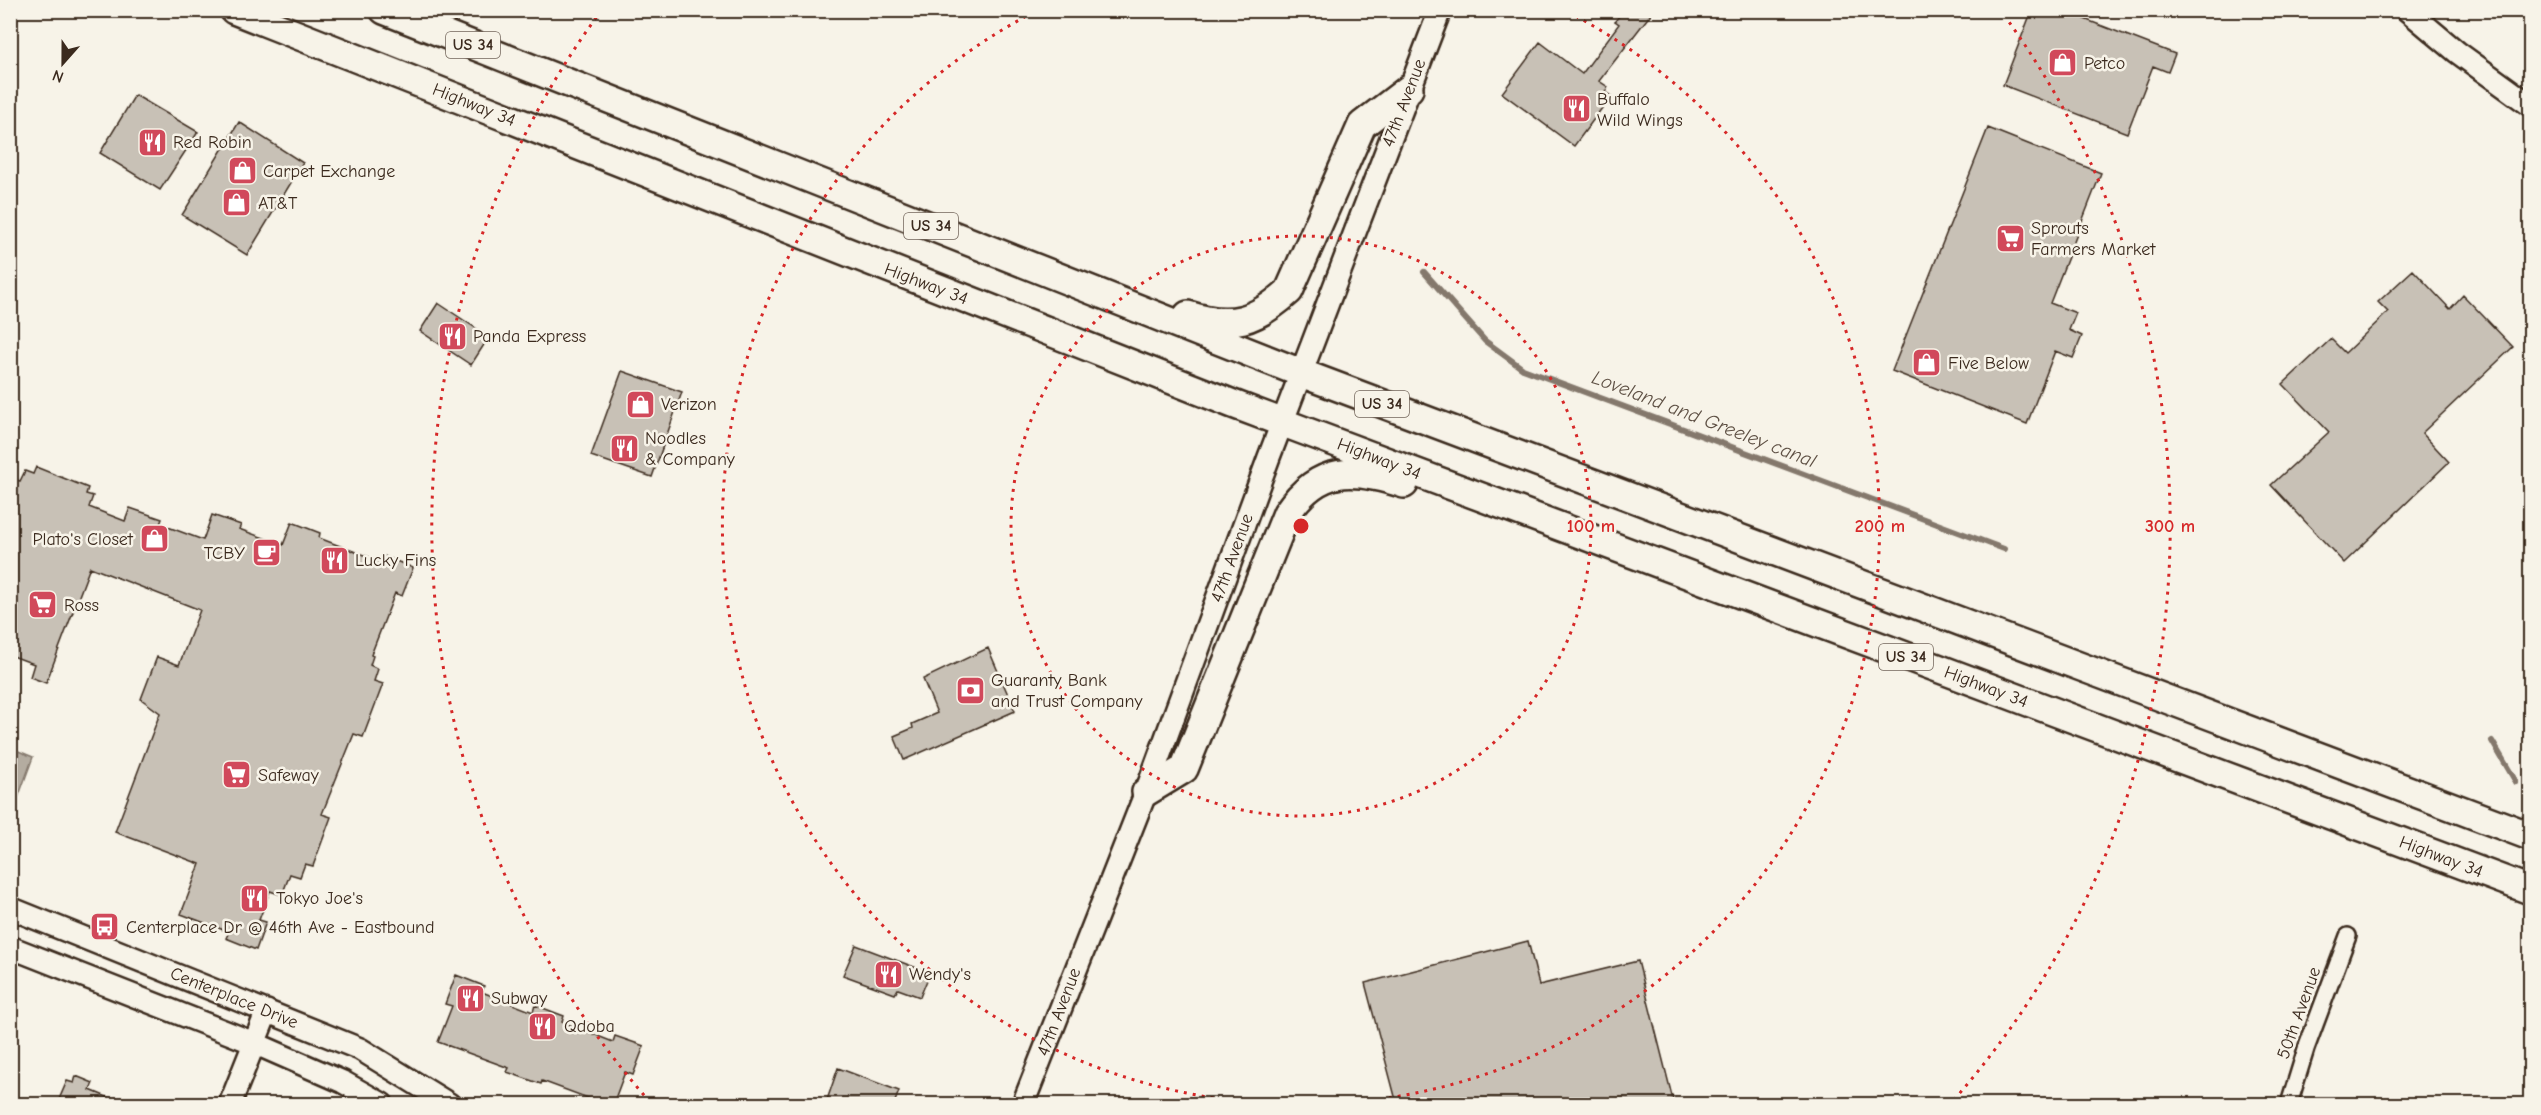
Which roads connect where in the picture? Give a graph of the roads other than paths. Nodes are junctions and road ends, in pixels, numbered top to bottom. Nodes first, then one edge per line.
1 (234, 10) edge
2 (384, 10) edge
3 (1440, 10) edge
4 (2407, 10) edge
5 (1409, 88) junction
6 (2530, 105) edge
7 (1024, 263) junction
8 (1301, 373) junction
9 (1282, 422) junction
10 (1653, 562) junction
11 (1146, 792) junction
12 (2530, 836) edge
13 (2530, 890) edge
14 (10, 908) edge
15 (2348, 936) dead end
16 (10, 947) edge
17 (267, 1011) junction
18 (254, 1043) junction
19 (230, 1104) edge
20 (382, 1104) edge
21 (449, 1104) edge
22 (1023, 1104) edge
23 (2289, 1104) edge

1 - 9 highway, Highway 34 / US 34
2 - 7 highway, US 34
3 - 5 main road, 47th Avenue
4 - 6 main road
5 - 7 highway
5 - 8 main road, 47th Avenue
7 - 8 highway, US 34
8 - 9 main road, 47th Avenue
8 - 12 highway, US 34
9 - 10 highway, Highway 34 / US 34
9 - 11 main road, 47th Avenue
10 - 11 highway
10 - 13 highway, Highway 34 / US 34
11 - 22 main road, 47th Avenue
14 - 17 main road, Centerplace Drive
15 - 23 street, 50th Avenue
16 - 18 main road, Centerplace Drive
17 - 18 main road
17 - 21 main road, Centerplace Drive
18 - 19 main road
18 - 20 main road, Centerplace Drive

